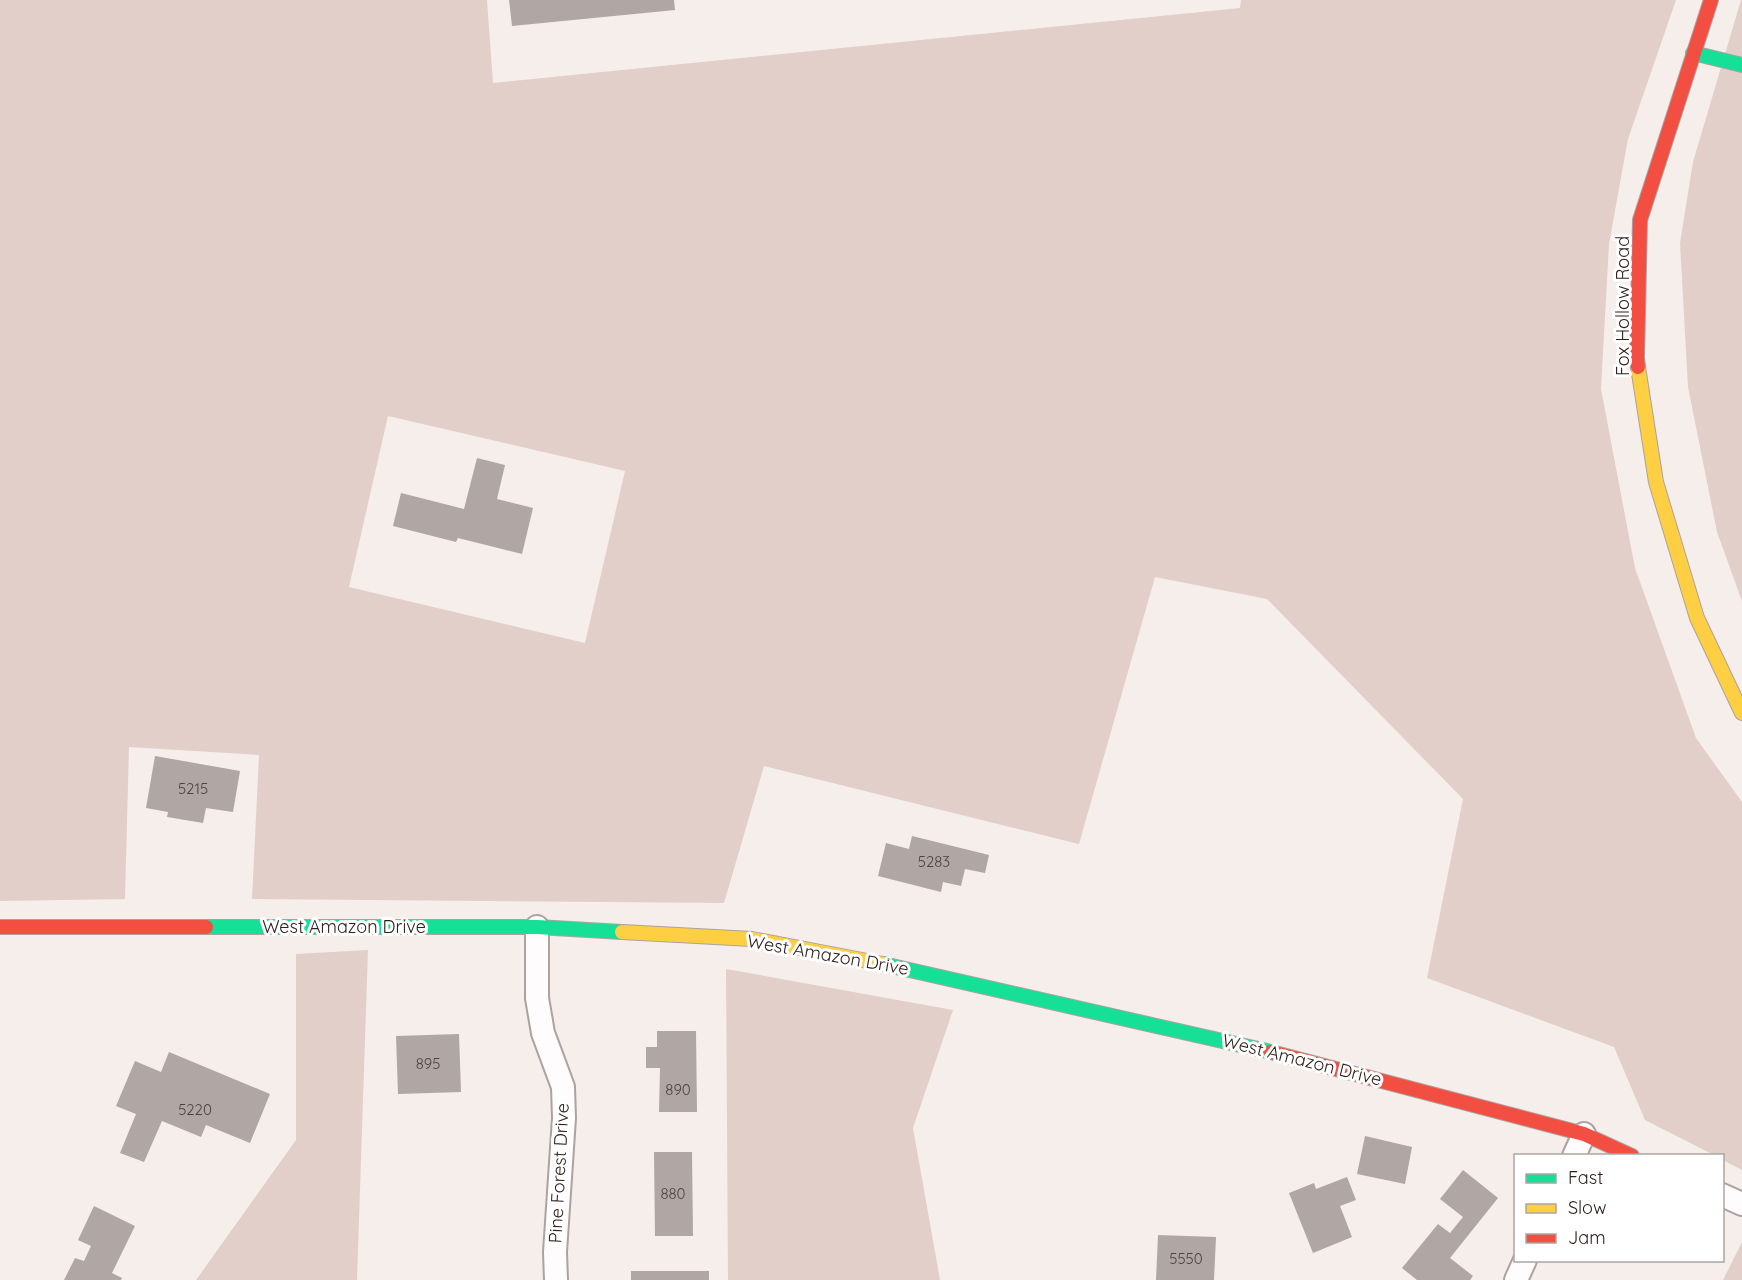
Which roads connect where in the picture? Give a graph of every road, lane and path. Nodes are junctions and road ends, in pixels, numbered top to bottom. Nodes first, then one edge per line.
1 (1711, 0) edge
2 (1694, 53) junction
3 (1742, 65) edge
4 (1742, 713) edge
5 (0, 927) edge
6 (537, 927) junction
7 (1584, 1134) junction
8 (1574, 1154) edge
9 (1630, 1154) edge
10 (1724, 1197) edge
11 (1742, 1204) edge
12 (1524, 1262) edge
13 (556, 1280) edge
14 (1516, 1280) edge

1 - 2 street, Fox Hollow Road
2 - 3 street
2 - 4 street, Fox Hollow Road
5 - 6 street, West Amazon Drive
6 - 7 street, West Amazon Drive
6 - 13 street, Pine Forest Drive
7 - 8 street
7 - 9 street, West Amazon Drive
10 - 11 street
12 - 14 street

